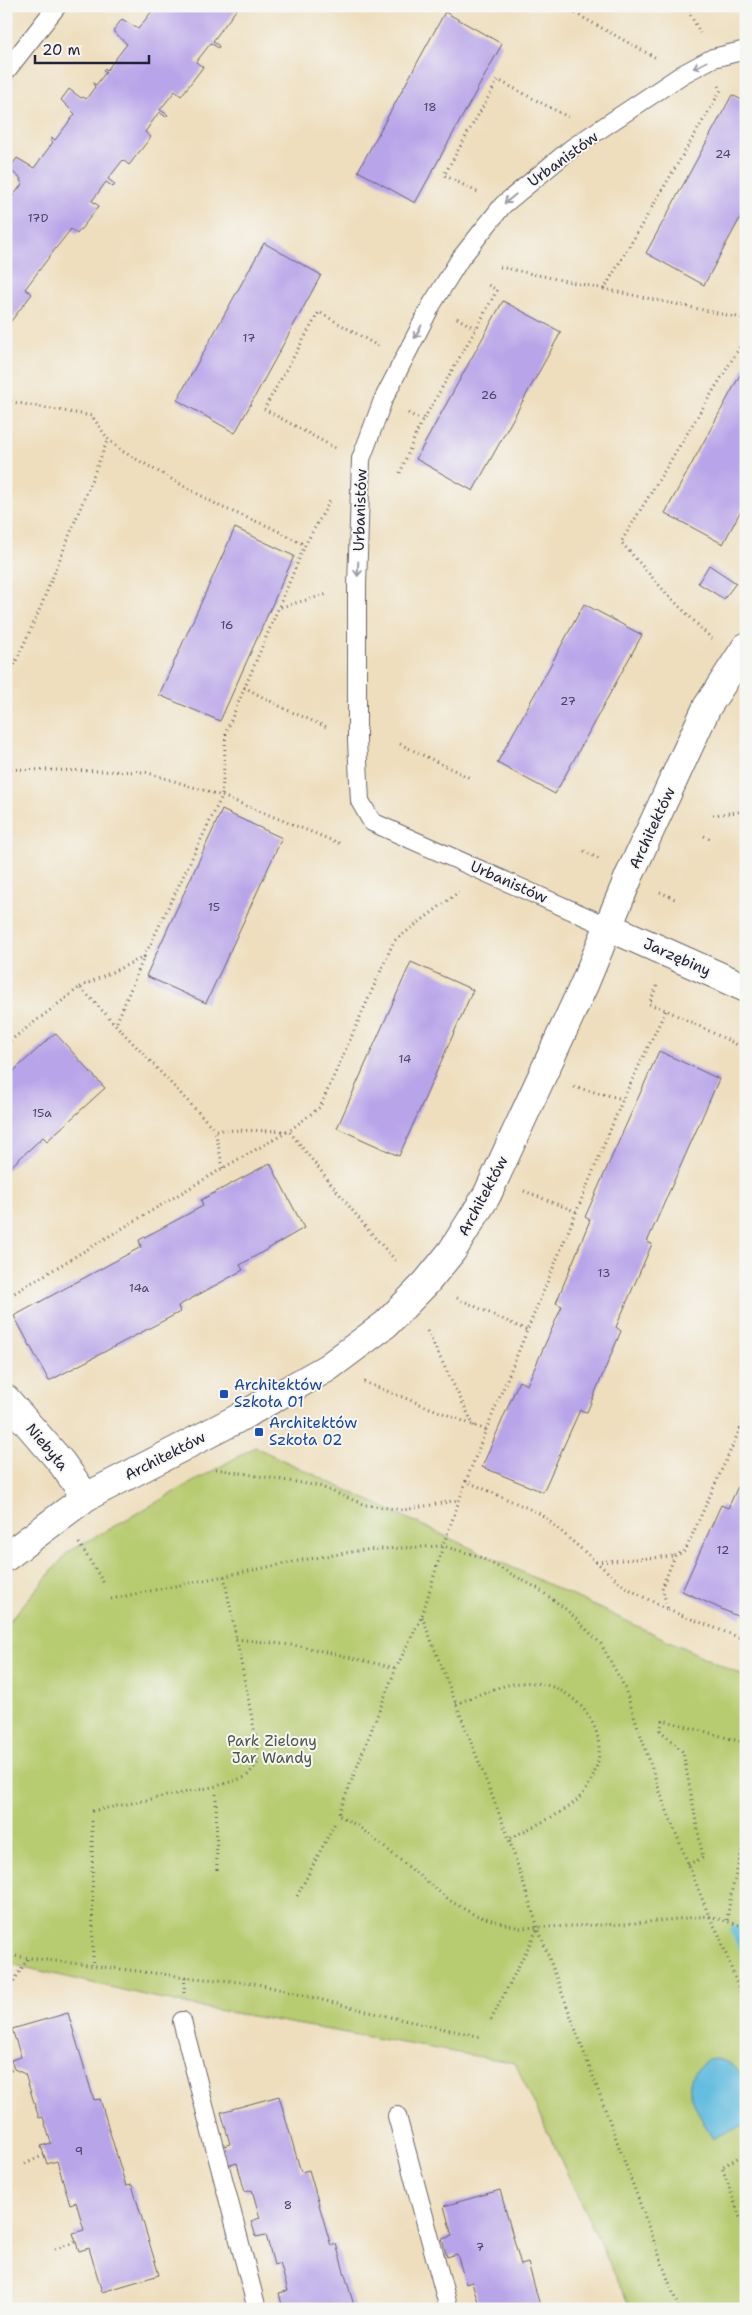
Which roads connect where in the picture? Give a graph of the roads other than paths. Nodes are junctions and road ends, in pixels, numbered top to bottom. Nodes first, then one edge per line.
1 (57, 6) edge
2 (746, 50) edge
3 (6, 71) edge
4 (746, 648) edge
5 (609, 927) junction
6 (746, 988) edge
7 (6, 1399) edge
8 (86, 1497) junction
9 (6, 1557) edge
10 (182, 2022) dead end
11 (396, 2116) dead end
12 (258, 2309) edge
13 (449, 2309) edge

1 - 3 lane
2 -> 5 lane, Urbanistów
4 - 5 street, Architektów
5 - 6 street, Jarzębiny
5 - 8 street, Architektów
7 - 8 street, Niebyła
8 - 9 street, Architektów
10 - 12 lane
11 - 13 lane

